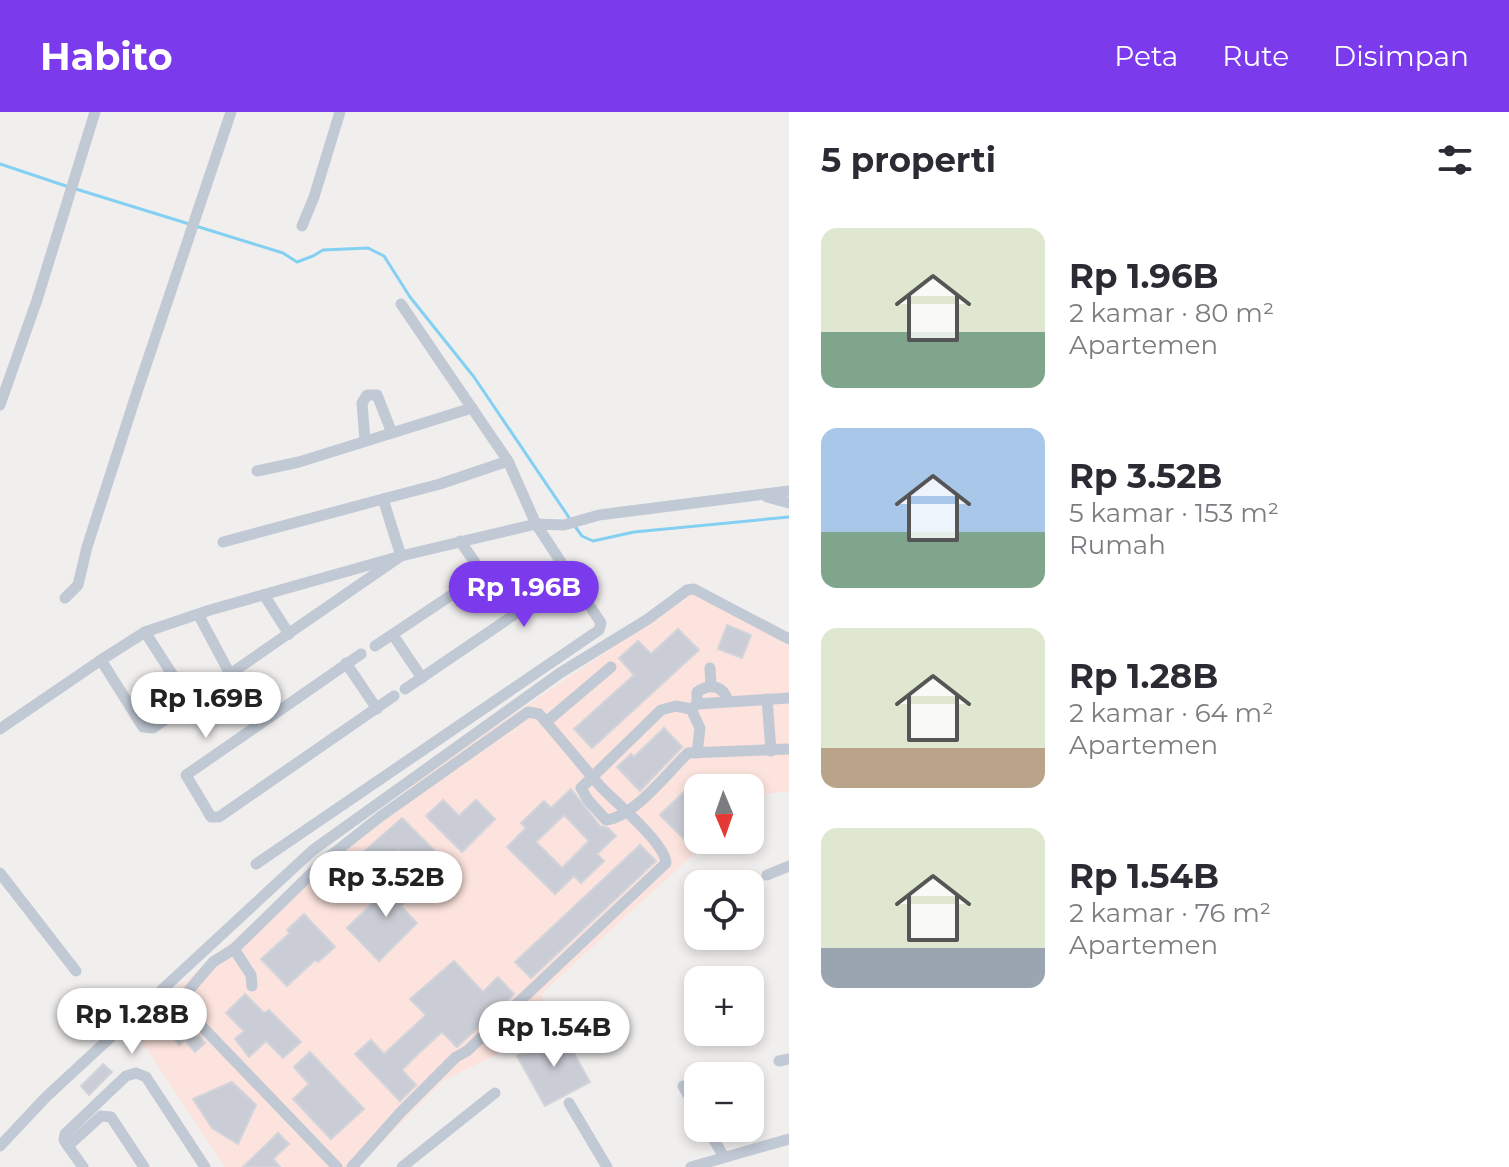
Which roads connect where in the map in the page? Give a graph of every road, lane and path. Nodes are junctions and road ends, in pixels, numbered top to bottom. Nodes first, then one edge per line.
1 (95, 112) edge
2 (231, 112) edge
3 (340, 112) edge
4 (302, 226) dead end
5 (401, 304) dead end
6 (0, 405) edge
7 (472, 408) junction
8 (392, 433) junction
9 (365, 441) junction
10 (508, 461) junction
11 (257, 471) dead end
12 (789, 491) edge
13 (762, 495) junction
14 (383, 499) junction
15 (789, 503) edge
16 (536, 524) junction
17 (460, 541) junction
18 (223, 542) dead end
19 (401, 556) junction
20 (483, 574) junction
21 (546, 593) dead end
22 (264, 595) junction
23 (65, 598) dead end
24 (527, 606) junction
25 (198, 614) junction
26 (145, 632) junction
27 (289, 634) junction
28 (393, 635) junction
29 (789, 639) edge
30 (375, 646) dead end
31 (361, 654) dead end
32 (101, 660) junction
33 (346, 663) junction
34 (611, 667) dead end
35 (710, 668) dead end
36 (230, 674) junction
37 (422, 678) junction
38 (711, 686) junction
39 (405, 689) dead end
40 (394, 696) dead end
41 (789, 698) edge
42 (767, 699) junction
43 (728, 701) junction
44 (190, 702) junction
45 (694, 706) junction
46 (377, 709) junction
47 (546, 722) junction
48 (260, 724) junction
49 (0, 729) edge
50 (789, 749) edge
51 (771, 751) junction
52 (697, 753) junction
53 (593, 776) junction
54 (627, 811) junction
55 (256, 864) dead end
56 (789, 866) edge
57 (0, 873) edge
58 (767, 875) dead end
59 (234, 949) junction
60 (76, 971) dead end
61 (252, 986) dead end
62 (495, 1093) dead end
63 (569, 1103) dead end
64 (789, 1139) edge
65 (715, 1142) edge
66 (0, 1146) edge
67 (68, 1146) junction
68 (724, 1157) junction
69 (83, 1167) edge
70 (144, 1167) edge
71 (205, 1167) edge
72 (336, 1167) edge
73 (352, 1167) edge
74 (402, 1167) edge
75 (607, 1167) edge
76 (691, 1167) edge

1 - 6 street
2 - 23 street
3 - 4 street
5 - 7 street
7 - 8 street
7 - 10 street
8 - 9 street
8 - 9 street
9 - 11 street
10 - 14 street
10 - 16 street
12 - 13 street
13 - 15 street
13 - 16 street
14 - 18 street
14 - 19 street
16 - 17 street
16 - 55 street
17 - 19 street
17 - 20 street
19 - 22 street
19 - 27 street
20 - 24 street
20 - 28 street
21 - 24 street
22 - 25 street
22 - 27 street
24 - 37 street
25 - 26 street
25 - 36 street
26 - 32 street
26 - 44 street
27 - 36 street
28 - 30 street
28 - 37 street
29 - 66 street
31 - 33 street
32 - 44 street
32 - 49 street
33 - 46 street
33 - 48 street
34 - 47 street
35 - 38 street
36 - 44 street
36 - 48 street
37 - 39 street
38 - 43 street
38 - 45 street
40 - 46 street
41 - 42 street
42 - 43 street
42 - 51 street
43 - 45 street
45 - 52 street
45 - 53 street
46 - 48 street
47 - 53 street
47 - 59 street
50 - 51 street
51 - 52 street
52 - 54 street
53 - 54 street
53 - 54 street
54 - 73 street
56 - 58 street
57 - 60 street
59 - 61 street
59 - 72 street
62 - 74 street
63 - 75 street
64 - 68 street
65 - 68 street
67 - 69 street
67 - 70 street
67 - 71 street
68 - 76 street

